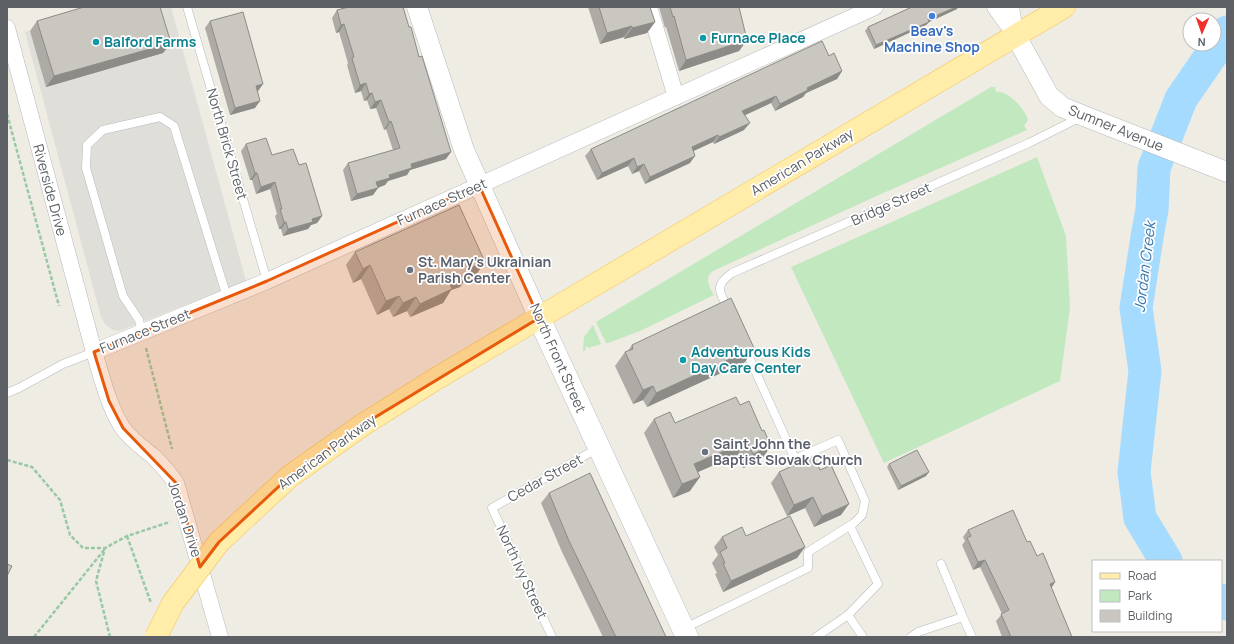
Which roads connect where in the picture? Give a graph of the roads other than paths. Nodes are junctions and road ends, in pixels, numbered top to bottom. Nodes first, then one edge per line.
1 (187, 7) edge
2 (417, 7) edge
3 (650, 7) edge
4 (875, 7) edge
5 (995, 7) edge
6 (1011, 7) edge
7 (1064, 7) edge
8 (7, 28) edge
9 (1016, 36) junction
10 (676, 97) junction
11 (1084, 116) junction
12 (1227, 172) edge
13 (479, 185) junction
14 (267, 281) junction
15 (227, 297) junction
16 (539, 318) junction
17 (732, 318) edge
18 (143, 339) junction
19 (741, 339) edge
20 (94, 352) junction
21 (7, 393) edge
22 (598, 448) junction
23 (492, 508) joint
24 (850, 526) junction
25 (941, 564) dead end
26 (848, 615) junction
27 (963, 617) junction
28 (685, 633) edge
29 (156, 637) edge
30 (220, 637) edge
31 (552, 637) edge
32 (816, 637) edge
33 (864, 637) edge
34 (911, 637) edge
35 (972, 637) edge

1 - 14 lane, North Brick Street
2 - 13 street, North Front Street
3 - 10 street
4 - 10 street, Furnace Street
5 - 9 street
6 - 9 street
7 - 9 main road, American Parkway
8 - 20 street, Riverside Drive
9 - 11 street, Sumner Avenue
9 - 16 main road, American Parkway
10 - 13 street, Furnace Street
11 - 12 street, Sumner Avenue
11 - 17 lane, Bridge Street
13 - 14 street, Furnace Street
13 - 16 street, North Front Street
14 - 15 street, Furnace Street
15 - 18 street, Furnace Street
15 - 18 lane
16 - 22 main road, North Front Street
16 - 29 main road, American Parkway, bridge
18 - 20 street, Furnace Street
19 - 24 lane
20 - 21 lane, Furnace Street
20 - 30 street, Jordan Drive
22 - 23 lane, Cedar Street
22 - 28 main road, North Front Street
23 - 31 lane, North Ivy Street
24 - 26 lane
24 - 28 lane
25 - 27 lane
26 - 32 lane
26 - 33 lane
27 - 34 lane
27 - 35 lane

